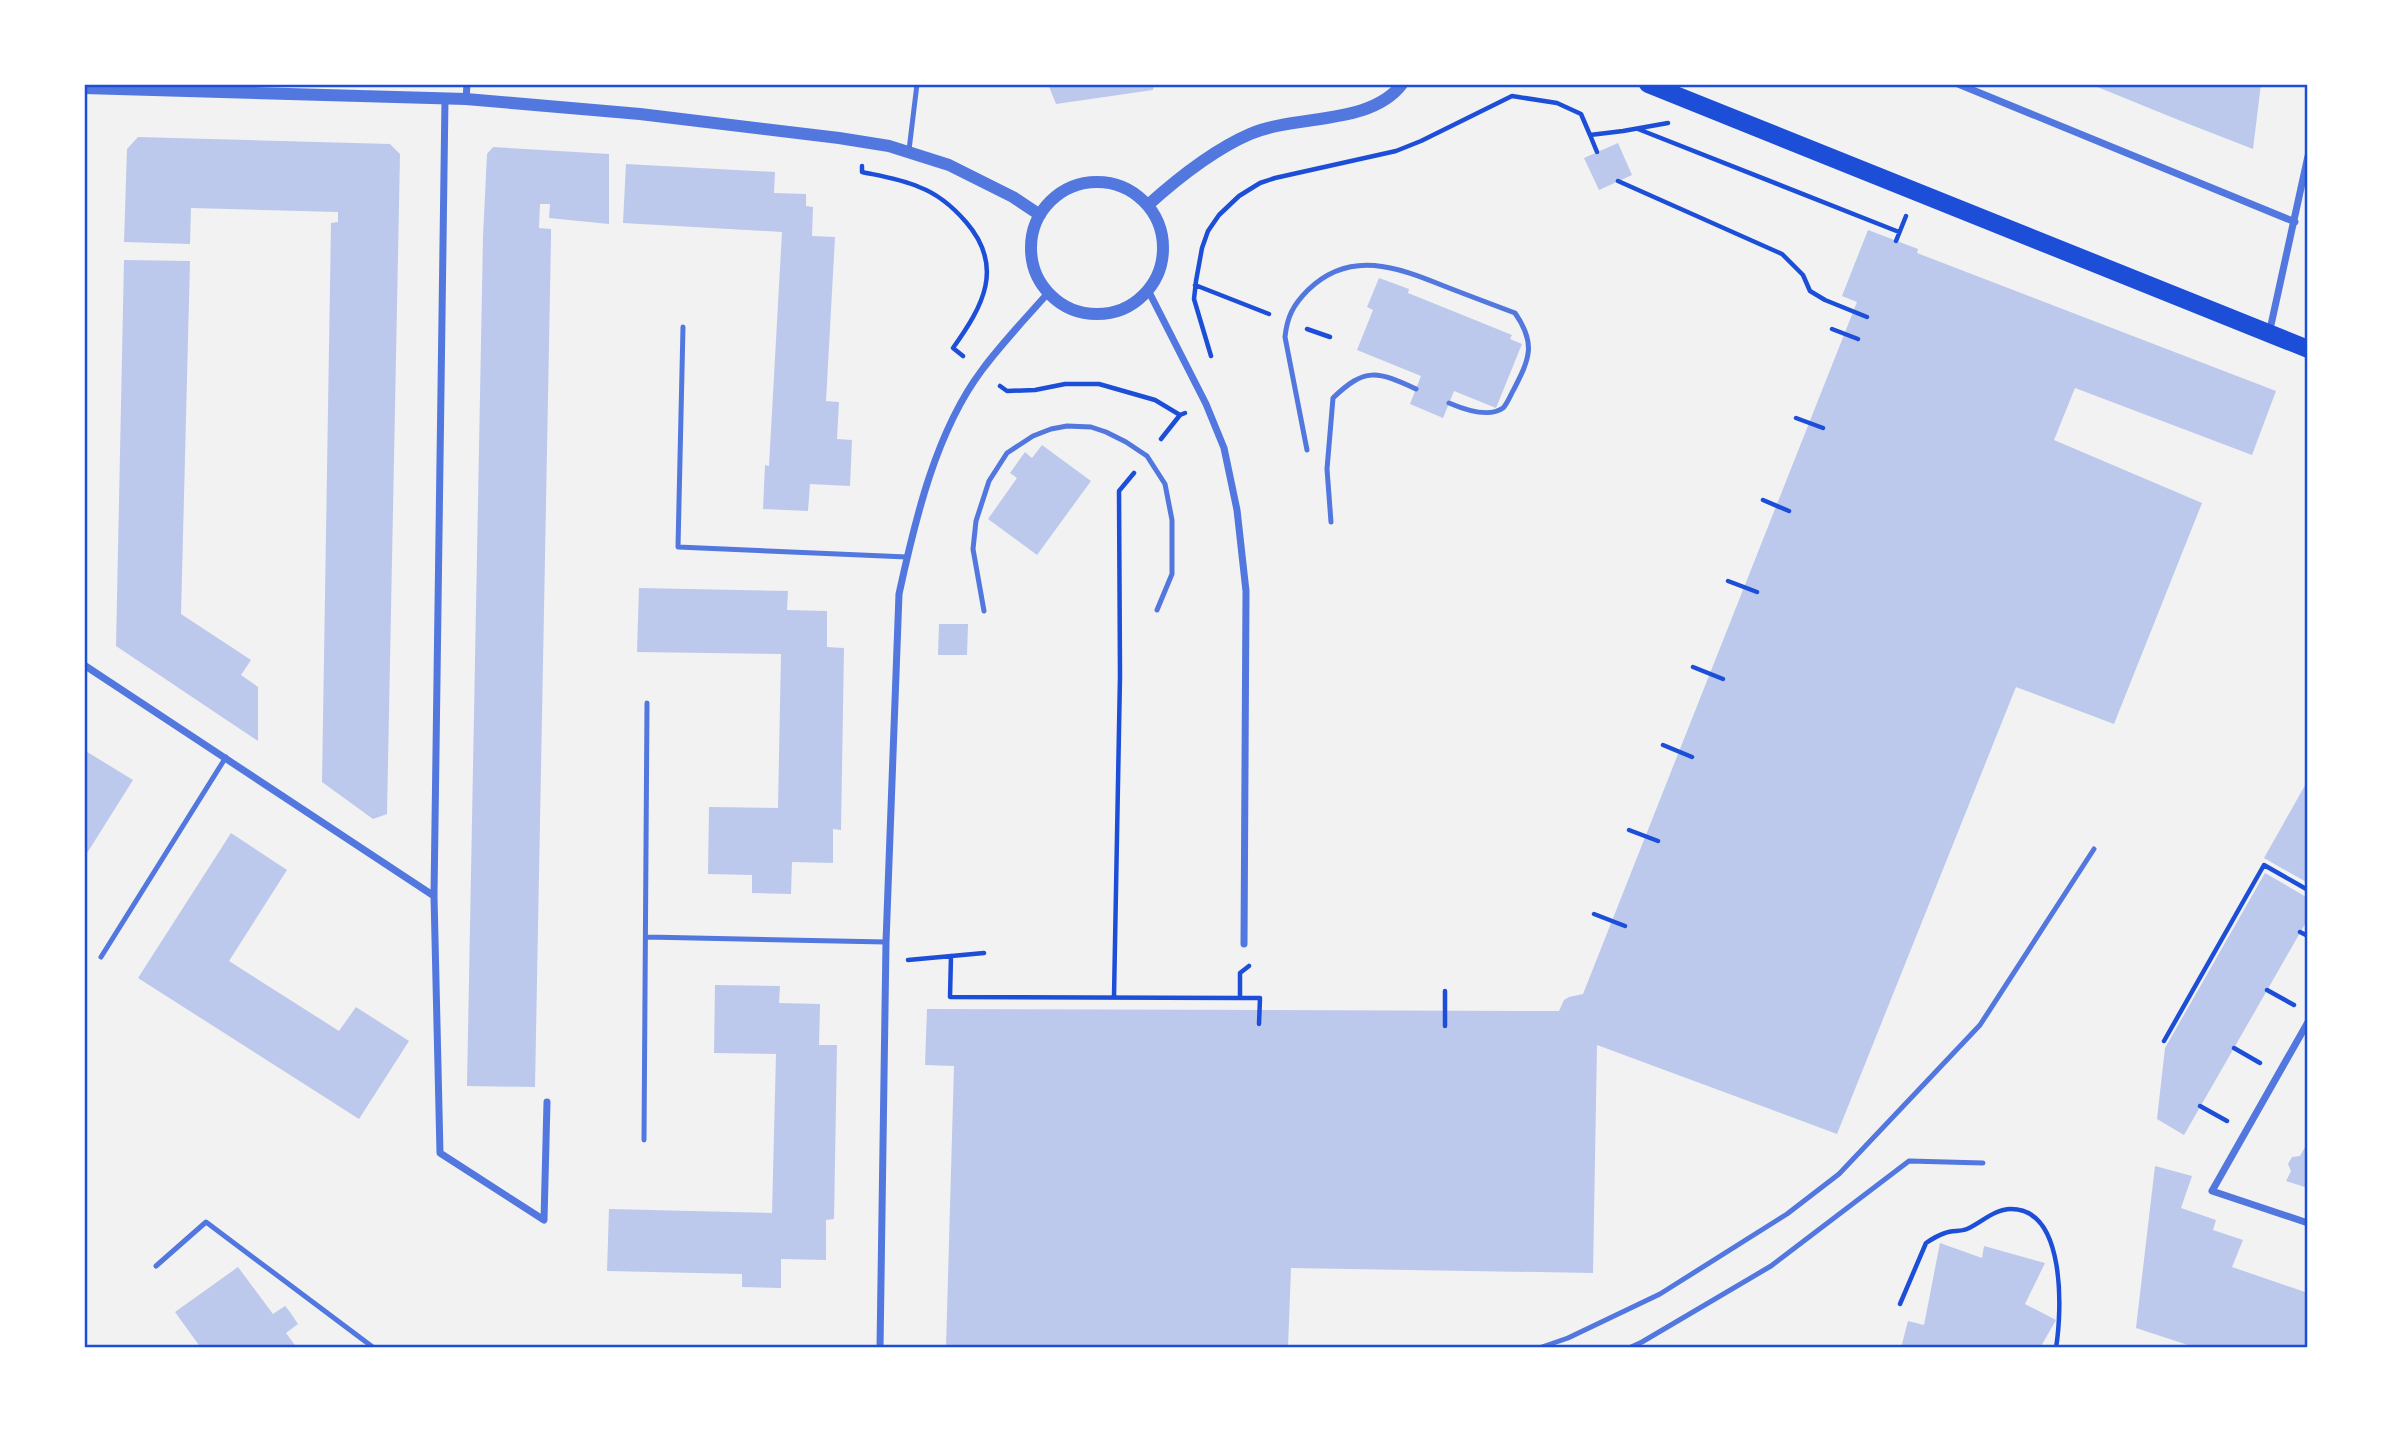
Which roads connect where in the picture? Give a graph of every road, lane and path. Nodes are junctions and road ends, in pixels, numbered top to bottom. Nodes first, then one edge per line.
1 (467, 84) edge
2 (917, 84) edge
3 (1402, 84) edge
4 (1647, 84) edge
5 (1958, 84) edge
6 (84, 88) edge
7 (445, 99) junction
8 (466, 99) junction
9 (1590, 135) junction
10 (866, 141) junction
11 (909, 151) junction
12 (1597, 152) dead end
13 (2308, 156) edge
14 (1618, 181) dead end
15 (1149, 205) junction
16 (1040, 215) junction
17 (2295, 222) junction
18 (1899, 232) dead end
19 (1195, 285) junction
20 (1148, 290) junction
21 (1048, 293) junction
22 (1867, 317) dead end
23 (1286, 321) junction
24 (683, 327) dead end
25 (1832, 329) dead end
26 (2269, 335) junction
27 (1330, 337) dead end
28 (1858, 338) dead end
29 (2308, 349) edge
30 (1214, 365) dead end
31 (982, 370) junction
32 (1416, 389) dead end
33 (1206, 404) junction
34 (1449, 404) dead end
35 (1180, 415) junction
36 (1796, 418) dead end
37 (1822, 428) dead end
38 (1307, 450) dead end
39 (1147, 456) junction
40 (1763, 500) dead end
41 (1789, 511) dead end
42 (1331, 522) dead end
43 (907, 557) junction
44 (1728, 581) dead end
45 (1757, 592) dead end
46 (1157, 610) dead end
47 (984, 611) dead end
48 (84, 665) edge
49 (1693, 667) dead end
50 (1723, 679) dead end
51 (648, 703) dead end
52 (1663, 746) dead end
53 (226, 757) junction
54 (1692, 757) dead end
55 (1629, 830) dead end
56 (1658, 841) dead end
57 (2094, 849) dead end
58 (2308, 890) edge
59 (434, 896) junction
60 (1594, 914) dead end
61 (1625, 926) dead end
62 (2301, 932) dead end
63 (2308, 936) edge
64 (647, 937) junction
65 (886, 942) junction
66 (1244, 944) dead end
67 (984, 953) dead end
68 (951, 956) junction
69 (101, 957) dead end
70 (886, 962) junction
71 (1251, 965) dead end
72 (1445, 990) dead end
73 (2267, 990) dead end
74 (1114, 997) junction
75 (1240, 998) junction
76 (2296, 1006) dead end
77 (2308, 1022) edge
78 (1259, 1024) dead end
79 (1445, 1026) dead end
80 (2164, 1041) dead end
81 (2234, 1048) dead end
82 (2263, 1064) dead end
83 (547, 1102) dead end
84 (2200, 1106) dead end
85 (2230, 1123) dead end
86 (644, 1140) dead end
87 (1983, 1163) dead end
88 (2308, 1223) edge
89 (156, 1266) dead end
90 (1900, 1304) dead end
91 (374, 1348) edge
92 (880, 1348) edge
93 (1539, 1348) edge
94 (1629, 1348) edge
95 (2056, 1348) edge

1 - 8 street
2 - 11 lane
3 - 15 street
4 - 26 main road
5 - 17 street
6 - 7 street
7 - 8 street
7 - 59 street
8 - 10 street
9 - 12 path
9 - 18 path
9 - 19 path
10 - 11 street
10 - 31 path
11 - 16 street
13 - 17 street
14 - 22 path
15 - 16 street
15 - 20 street
16 - 21 street
17 - 26 street
19 - 23 path
19 - 30 path
20 - 21 street
20 - 33 street
21 - 31 street
23 - 27 path
23 - 34 lane
23 - 38 lane
24 - 43 lane
25 - 28 path
26 - 29 main road
31 - 35 path
31 - 43 street
32 - 42 lane
33 - 35 path
33 - 66 street
35 - 39 path
36 - 37 path
39 - 46 lane
39 - 47 lane
39 - 74 path
40 - 41 path
43 - 65 street
44 - 45 path
48 - 53 street
49 - 50 path
51 - 64 lane
52 - 54 path
53 - 59 street
53 - 69 lane
55 - 56 path
57 - 93 lane
58 - 80 path
59 - 83 street
60 - 61 path
62 - 63 path
64 - 65 lane
64 - 86 lane
65 - 70 street
67 - 68 path
68 - 70 path
68 - 74 path
70 - 92 street
71 - 75 path
72 - 79 path
73 - 76 path
74 - 75 path
75 - 78 path
77 - 88 street
81 - 82 path
84 - 85 path
87 - 94 lane
89 - 91 lane
90 - 95 path

